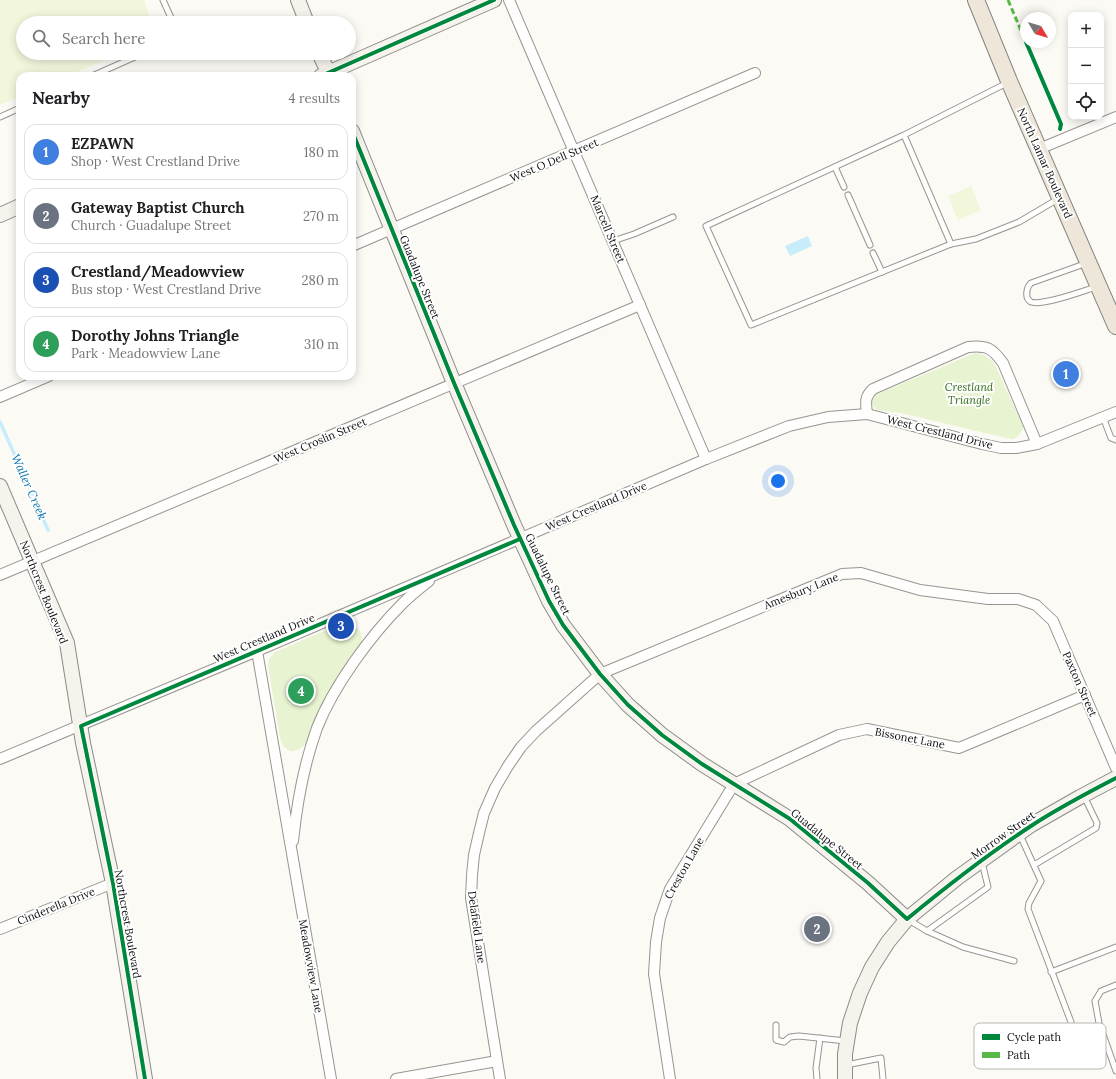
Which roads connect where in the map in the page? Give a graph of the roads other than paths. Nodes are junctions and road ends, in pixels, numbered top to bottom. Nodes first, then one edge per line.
1 (162, 0) edge
2 (298, 0) edge
3 (494, 0) edge
4 (509, 0) edge
5 (976, 0) edge
6 (170, 16) edge
7 (304, 16) edge
8 (128, 60) edge
9 (322, 60) edge
10 (101, 72) edge
11 (325, 72) edge
12 (333, 72) edge
13 (755, 73) dead end
14 (1009, 81) junction
15 (16, 110) edge
16 (0, 117) edge
17 (1116, 117) edge
18 (904, 135) junction
19 (356, 141) edge
20 (1040, 150) junction
21 (574, 151) junction
22 (835, 166) junction
23 (844, 187) dead end
24 (848, 195) dead end
25 (1060, 198) junction
26 (16, 208) edge
27 (0, 215) edge
28 (673, 217) dead end
29 (392, 229) junction
30 (613, 241) junction
31 (356, 244) edge
32 (951, 244) junction
33 (870, 245) dead end
34 (873, 253) dead end
35 (1088, 262) junction
36 (882, 272) junction
37 (1098, 286) junction
38 (640, 304) junction
39 (1116, 326) edge
40 (40, 380) edge
41 (454, 383) junction
42 (0, 397) edge
43 (1116, 412) edge
44 (867, 414) junction
45 (1103, 417) junction
46 (1116, 440) edge
47 (1037, 444) junction
48 (706, 459) junction
49 (0, 486) edge
50 (520, 538) junction
51 (32, 561) junction
52 (436, 574) junction
53 (0, 575) edge
54 (1036, 605) joint
55 (257, 651) junction
56 (600, 674) junction
57 (1085, 695) junction
58 (81, 726) junction
59 (0, 759) edge
60 (1116, 768) edge
61 (1116, 778) edge
62 (734, 784) junction
63 (1084, 795) junction
64 (1020, 834) junction
65 (291, 854) junction
66 (982, 861) junction
67 (1034, 865) junction
68 (113, 883) junction
69 (907, 919) junction
70 (0, 929) edge
71 (927, 931) junction
72 (1116, 947) edge
73 (1014, 961) dead end
74 (1051, 972) junction
75 (1116, 985) edge
76 (1070, 1022) dead end
77 (1099, 1023) edge
78 (776, 1025) dead end
79 (820, 1038) junction
80 (847, 1041) junction
81 (1106, 1043) edge
82 (497, 1061) junction
83 (1116, 1071) edge
84 (845, 1072) edge
85 (145, 1079) edge
86 (331, 1079) edge
87 (396, 1079) edge
88 (500, 1079) edge
89 (670, 1079) edge
90 (817, 1079) edge
91 (883, 1079) edge

1 - 6 lane
2 - 7 street
3 - 12 street
4 - 21 street, Marcell Street
5 - 14 main road, North Lamar Boulevard
8 - 10 lane
9 - 11 street
13 - 21 street, West O Dell Street
14 - 18 lane
14 - 20 main road, North Lamar Boulevard
15 - 16 lane
17 - 20 street
18 - 22 lane
18 - 32 lane
19 - 29 street, Guadalupe Street
20 - 25 main road, North Lamar Boulevard
21 - 29 street, West O Dell Street
21 - 30 street, Marcell Street
22 - 23 lane
22 - 36 lane
24 - 33 lane
25 - 32 lane
25 - 35 main road, North Lamar Boulevard
26 - 27 street
28 - 30 lane
29 - 31 street, West O Dell Street
29 - 41 street, Guadalupe Street
30 - 38 street, Marcell Street
32 - 36 lane
34 - 36 lane
35 - 37 main road, North Lamar Boulevard
35 - 37 lane
37 - 39 main road, North Lamar Boulevard
38 - 41 street, West Croslin Street
38 - 48 street, Marcell Street
40 - 42 street
41 - 50 street, Guadalupe Street
41 - 51 street, West Croslin Street
43 - 45 street, West Crestland Drive
44 - 47 street, West Crestland Drive
44 - 47 street
44 - 48 street, West Crestland Drive
45 - 46 lane
45 - 47 street, West Crestland Drive
48 - 50 street, West Crestland Drive
49 - 51 street, Northcrest Boulevard
50 - 52 street, West Crestland Drive
50 - 56 street, Guadalupe Street
51 - 53 street, West Croslin Street
51 - 58 street, Northcrest Boulevard
52 - 55 street, West Crestland Drive
52 - 65 street, Meadowview Lane
54 - 56 street, Amesbury Lane
54 - 57 street, Paxton Street
55 - 58 street, West Crestland Drive
55 - 65 street, Meadowview Lane
56 - 62 street, Guadalupe Street
56 - 82 street, Delafield Lane
57 - 60 street, Paxton Street
57 - 62 street, Bissonet Lane
58 - 59 street, West Crestland Drive
58 - 68 street, Northcrest Boulevard
61 - 63 street, Morrow Street
62 - 69 street, Guadalupe Street
62 - 89 street, Creston Lane
63 - 64 street, Morrow Street
63 - 67 lane
64 - 66 street, Morrow Street
64 - 67 lane
65 - 86 street, Meadowview Lane
66 - 69 street, Morrow Street
66 - 71 lane
67 - 74 lane
68 - 70 street, Cinderella Drive
68 - 85 street, Northcrest Boulevard
69 - 71 lane
69 - 80 street
71 - 73 lane
72 - 74 lane
74 - 76 lane
75 - 77 lane
78 - 79 lane
79 - 80 lane
79 - 90 lane
80 - 84 street
81 - 83 lane
82 - 87 street
82 - 88 street, Delafield Lane
84 - 91 lane

